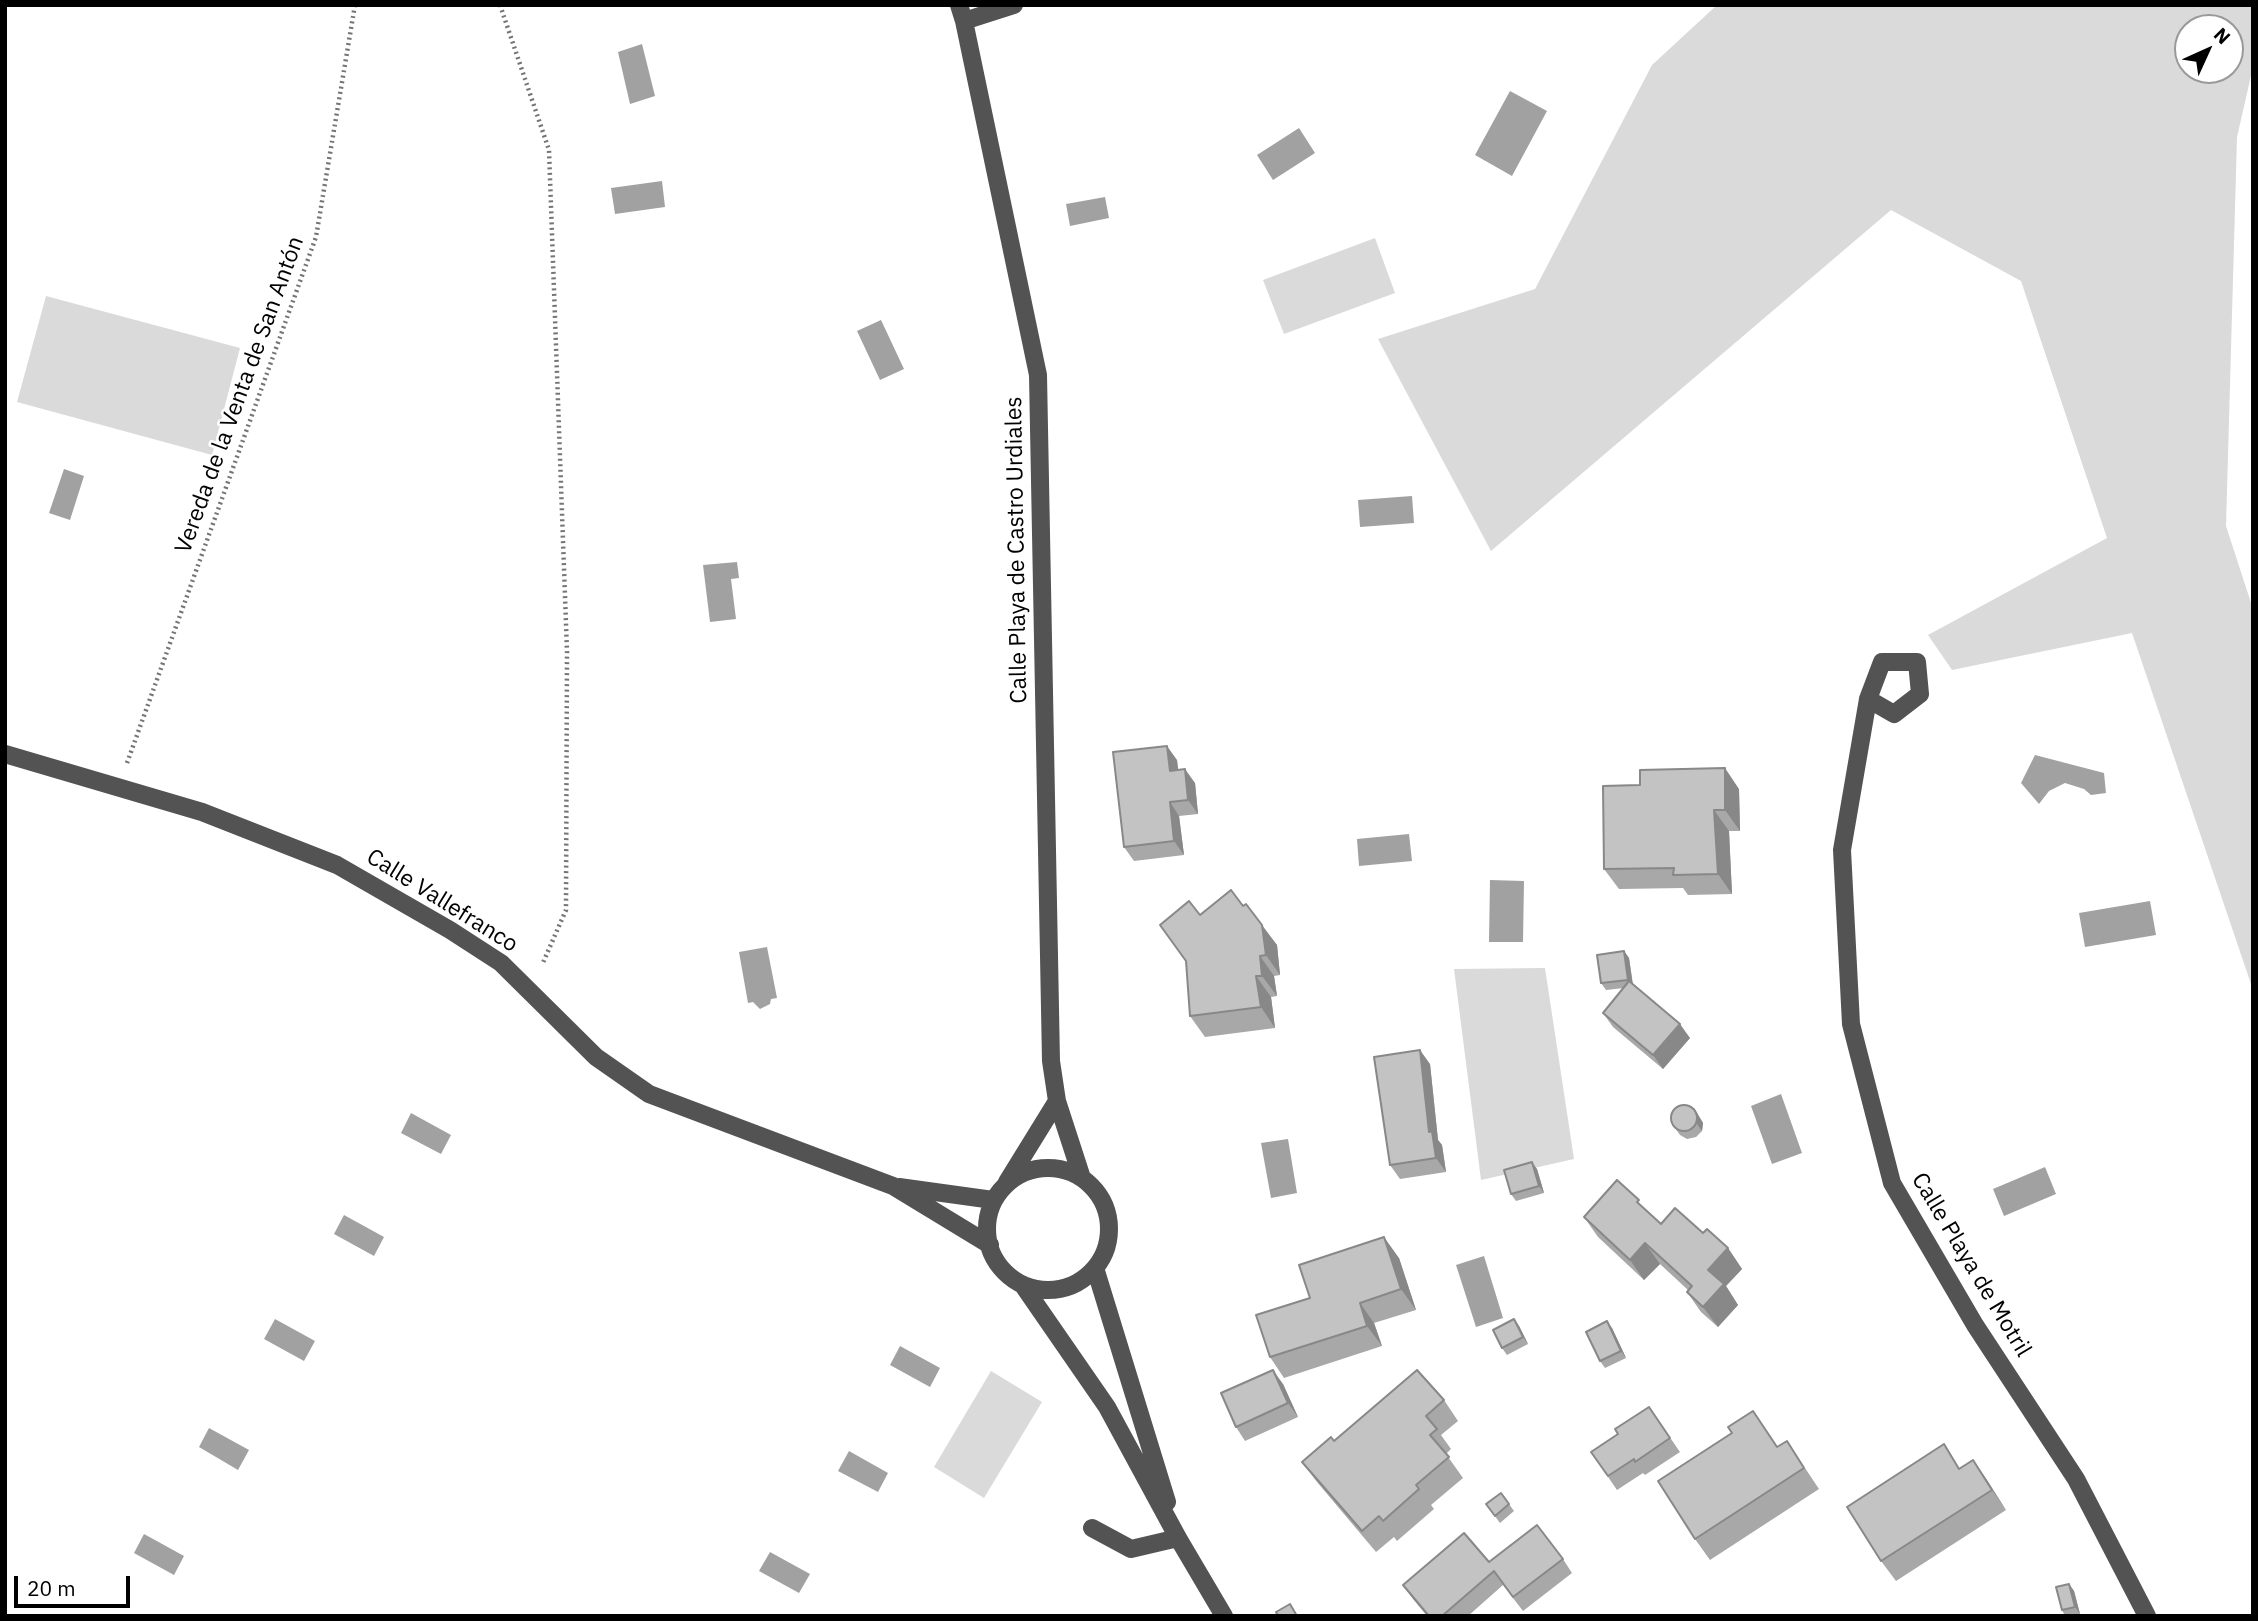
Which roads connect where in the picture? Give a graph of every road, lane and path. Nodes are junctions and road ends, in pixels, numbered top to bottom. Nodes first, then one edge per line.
1 (355, 5) edge
2 (500, 5) edge
3 (1014, 5) edge
4 (961, 13) edge
5 (1868, 699) dead end
6 (5, 754) edge
7 (118, 787) junction
8 (530, 992) junction
9 (1056, 1101) junction
10 (1082, 1178) junction
11 (892, 1186) junction
12 (999, 1193) junction
13 (990, 1245) junction
14 (1095, 1268) junction
15 (1022, 1284) junction
16 (1092, 1528) dead end
17 (1178, 1538) junction
18 (1224, 1616) edge
19 (2147, 1616) edge

1 - 7 path, Vereda de la Venta de San Antón
2 - 8 path
3 - 4 street
4 - 9 street, Calle Playa de Castro Urdiales
5 - 19 street, Calle Playa de Motril
6 - 7 street, Calle Vallefranco
7 - 8 street, Calle Vallefranco
8 - 11 street, Calle Vallefranco
9 - 10 street, Calle Playa de Castro Urdiales
9 - 12 street
10 - 12 street
10 - 14 street
11 - 12 street, Calle Vallefranco
11 - 13 street, Calle Vallefranco
12 - 13 street
13 - 15 street
14 - 15 street
14 - 17 street
15 - 17 street
16 - 17 street
17 - 18 street

